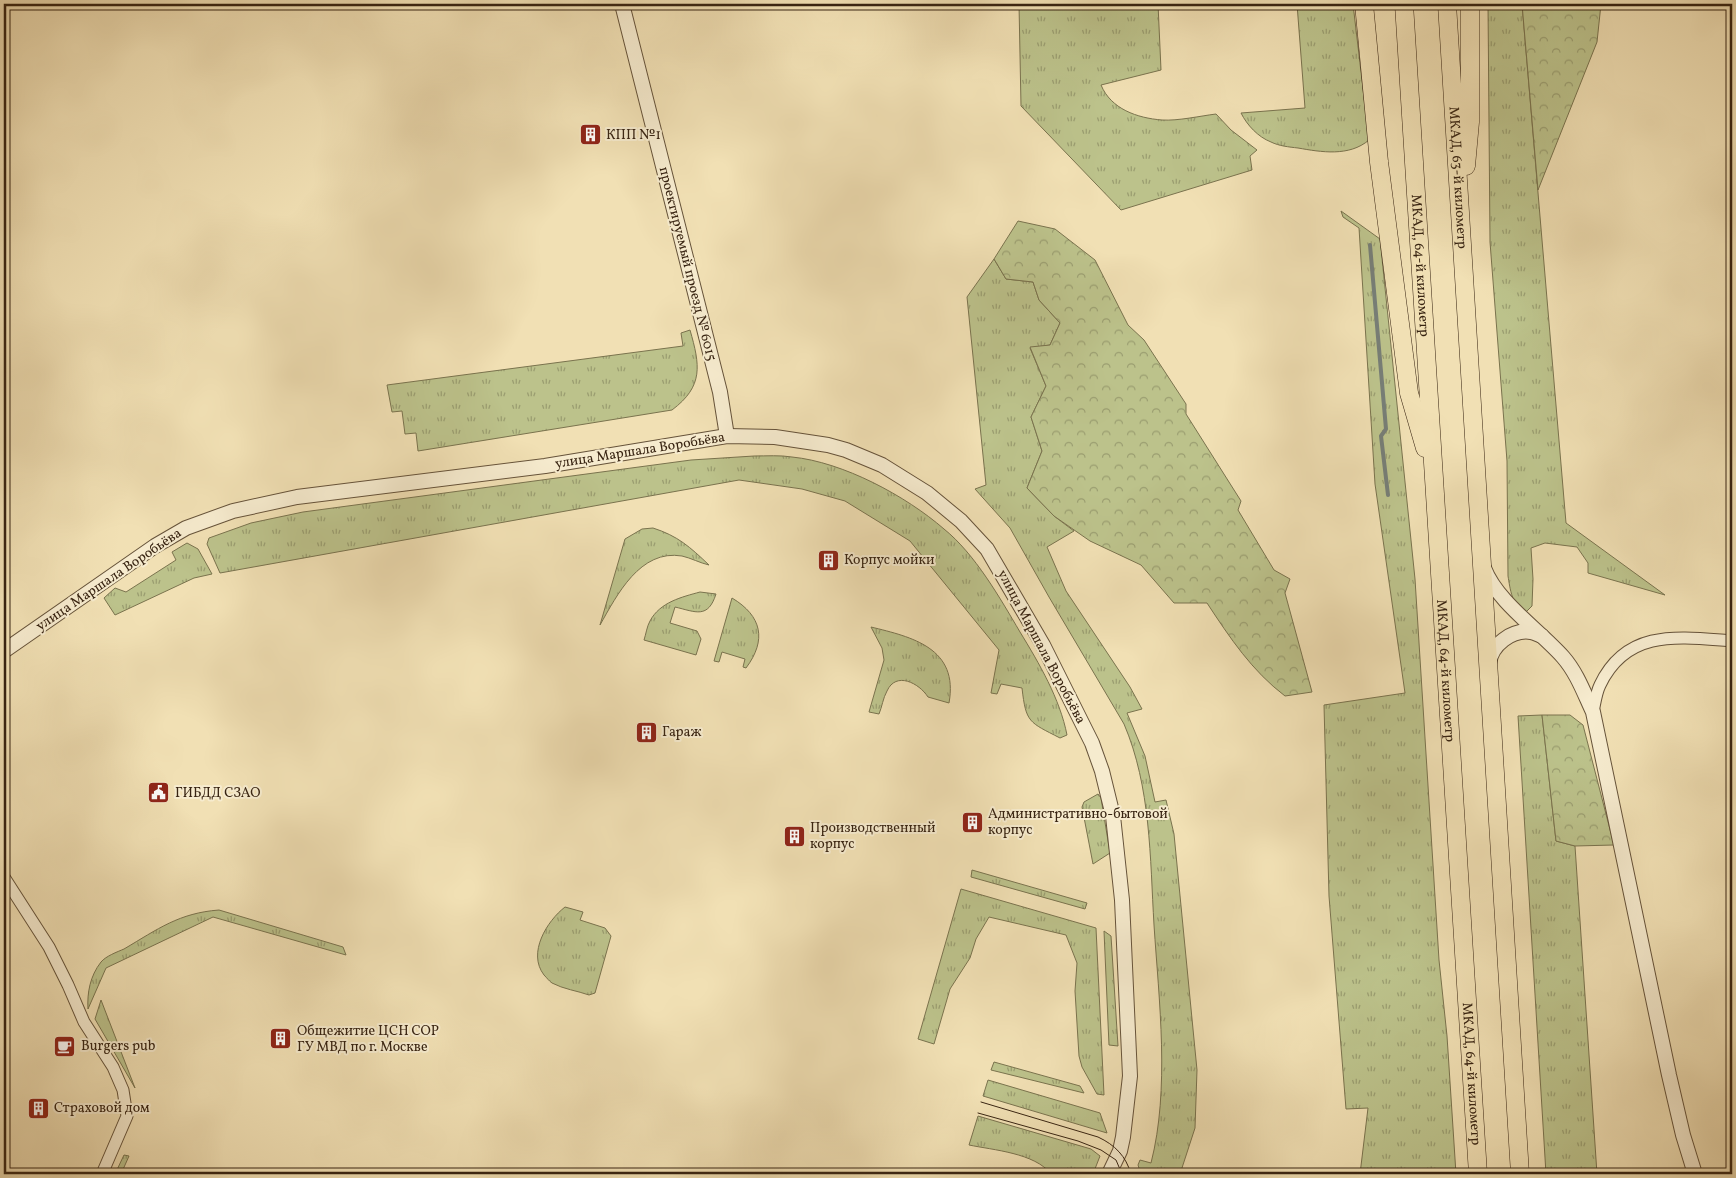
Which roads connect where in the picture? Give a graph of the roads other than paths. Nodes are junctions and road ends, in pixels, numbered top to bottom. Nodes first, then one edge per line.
1 (622, 4) edge
2 (1364, 4) edge
3 (1404, 4) edge
4 (1447, 4) edge
5 (1470, 4) edge
6 (1461, 219) junction
7 (727, 436) junction
8 (1434, 480) junction
9 (1480, 558) junction
10 (1542, 636) junction
11 (1732, 641) edge
12 (4, 652) edge
13 (1488, 670) junction
14 (1579, 682) junction
15 (1602, 682) junction
16 (1593, 712) junction
17 (4, 877) edge
18 (102, 1174) edge
19 (1110, 1174) edge
20 (1478, 1174) edge
21 (1520, 1174) edge
22 (1695, 1174) edge

1 - 7 street, проектируемый проезд № 6015
2 - 8 highway
3 - 8 highway, МКАД, 64-й километр
4 - 6 highway, МКАД, 63-й километр
5 - 6 highway
6 - 9 highway, МКАД, 63-й километр
7 - 12 street, улица Маршала Воробьёва
7 - 19 street, улица Маршала Воробьёва
8 - 20 highway, МКАД, 64-й километр
9 - 10 street
9 - 13 highway
10 - 13 street
10 - 14 street
11 - 15 street
13 - 21 highway
14 - 15 street
14 - 16 street
15 - 16 street
16 - 22 street
17 - 18 street

